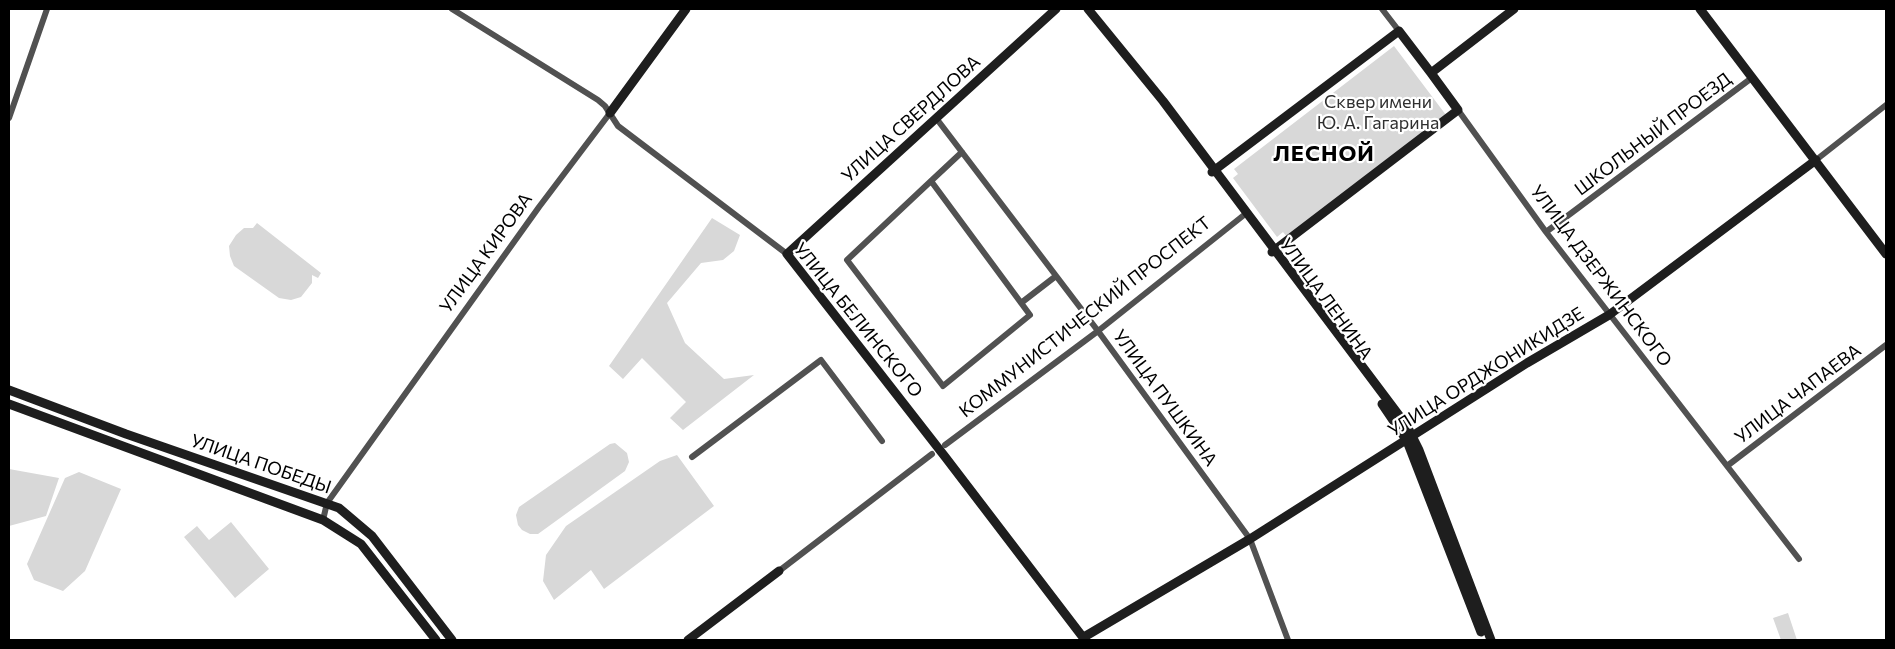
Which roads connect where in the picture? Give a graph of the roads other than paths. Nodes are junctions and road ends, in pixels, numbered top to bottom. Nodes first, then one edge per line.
1 (47, 9) edge
2 (452, 9) edge
3 (686, 9) edge
4 (1056, 9) edge
5 (1084, 9) edge
6 (1088, 9) edge
7 (1382, 9) edge
8 (1514, 9) edge
9 (1700, 9) edge
10 (1399, 31) junction
11 (1431, 73) junction
12 (1753, 77) junction
13 (1162, 102) junction
14 (1886, 105) edge
15 (1458, 110) junction
16 (610, 113) junction
17 (9, 118) edge
18 (936, 118) junction
19 (962, 152) junction
20 (1816, 160) junction
21 (1214, 171) junction
22 (930, 182) junction
23 (1244, 215) junction
24 (1546, 232) junction
25 (1273, 250) junction
26 (787, 254) junction
27 (1886, 254) edge
28 (1056, 276) junction
29 (1021, 303) junction
30 (1609, 314) junction
31 (1098, 331) junction
32 (1886, 345) edge
33 (9, 390) edge
34 (9, 404) edge
35 (1410, 439) junction
36 (882, 441) dead end
37 (945, 445) dead end
38 (932, 454) dead end
39 (692, 457) dead end
40 (1727, 466) junction
41 (327, 503) junction
42 (323, 520) junction
43 (1250, 539) junction
44 (1451, 546) junction
45 (1798, 559) dead end
46 (780, 571) joint
47 (1084, 639) edge
48 (436, 640) edge
49 (452, 640) edge
50 (688, 640) edge
51 (1288, 640) edge
52 (1484, 640) edge
53 (1490, 640) edge

1 - 17 street
2 - 16 street, УЛИЦА БЕЛИНСКОГО
3 - 16 street, УЛИЦА КИРОВА
4 - 18 street, УЛИЦА СВЕРДЛОВА
5 - 13 street, УЛИЦА ЛЕНИНА
6 - 13 street
7 - 10 street, УЛИЦА ДЗЕРЖИНСКОГО
8 - 11 street
9 - 12 street
10 - 11 street, УЛИЦА ДЗЕРЖИНСКОГО
10 - 21 street
11 - 15 street, УЛИЦА ДЗЕРЖИНСКОГО
12 - 20 street
12 - 24 street, ШКОЛЬНЫЙ ПРОЕЗД
13 - 21 street, УЛИЦА ЛЕНИНА
14 - 20 street, УЛИЦА ОРДЖОНИКИДЗЕ
15 - 24 street, УЛИЦА ДЗЕРЖИНСКОГО
15 - 25 street
16 - 26 street, УЛИЦА БЕЛИНСКОГО
16 - 41 street, УЛИЦА КИРОВА
18 - 19 street, УЛИЦА ПУШКИНА
18 - 26 street, УЛИЦА СВЕРДЛОВА
19 - 22 street
19 - 28 street, УЛИЦА ПУШКИНА
20 - 27 street
20 - 30 street, УЛИЦА ОРДЖОНИКИДЗЕ
21 - 23 street, УЛИЦА ЛЕНИНА
21 - 25 street
22 - 29 street
22 - 29 street
23 - 25 street, УЛИЦА ЛЕНИНА
23 - 31 street, КОММУНИСТИЧЕСКИЙ ПРОСПЕКТ
24 - 30 street, УЛИЦА ДЗЕРЖИНСКОГО
25 - 35 street, УЛИЦА ЛЕНИНА
26 - 47 street, УЛИЦА БЕЛИНСКОГО
28 - 29 street
28 - 31 street, УЛИЦА ПУШКИНА
30 - 35 street, УЛИЦА ОРДЖОНИКИДЗЕ
30 - 40 street, УЛИЦА ДЗЕРЖИНСКОГО
31 - 37 street, КОММУНИСТИЧЕСКИЙ ПРОСПЕКТ
31 - 43 street, УЛИЦА ПУШКИНА
32 - 40 street, УЛИЦА ЧАПАЕВА
33 - 41 street, УЛИЦА ПОБЕДЫ
34 - 42 street, УЛИЦА ПОБЕДЫ
35 - 43 street, УЛИЦА ОРДЖОНИКИДЗЕ
35 - 44 street, УЛИЦА ЛЕНИНА
36 - 39 street
38 - 46 street
40 - 45 street, УЛИЦА ДЗЕРЖИНСКОГО
41 - 42 street, УЛИЦА КИРОВА
41 - 49 street, УЛИЦА ПОБЕДЫ
42 - 48 street, УЛИЦА ПОБЕДЫ
43 - 47 street, УЛИЦА ОРДЖОНИКИДЗЕ
43 - 51 street, УЛИЦА ПУШКИНА
44 - 52 street, УЛИЦА ЛЕНИНА
44 - 53 street
46 - 50 street

